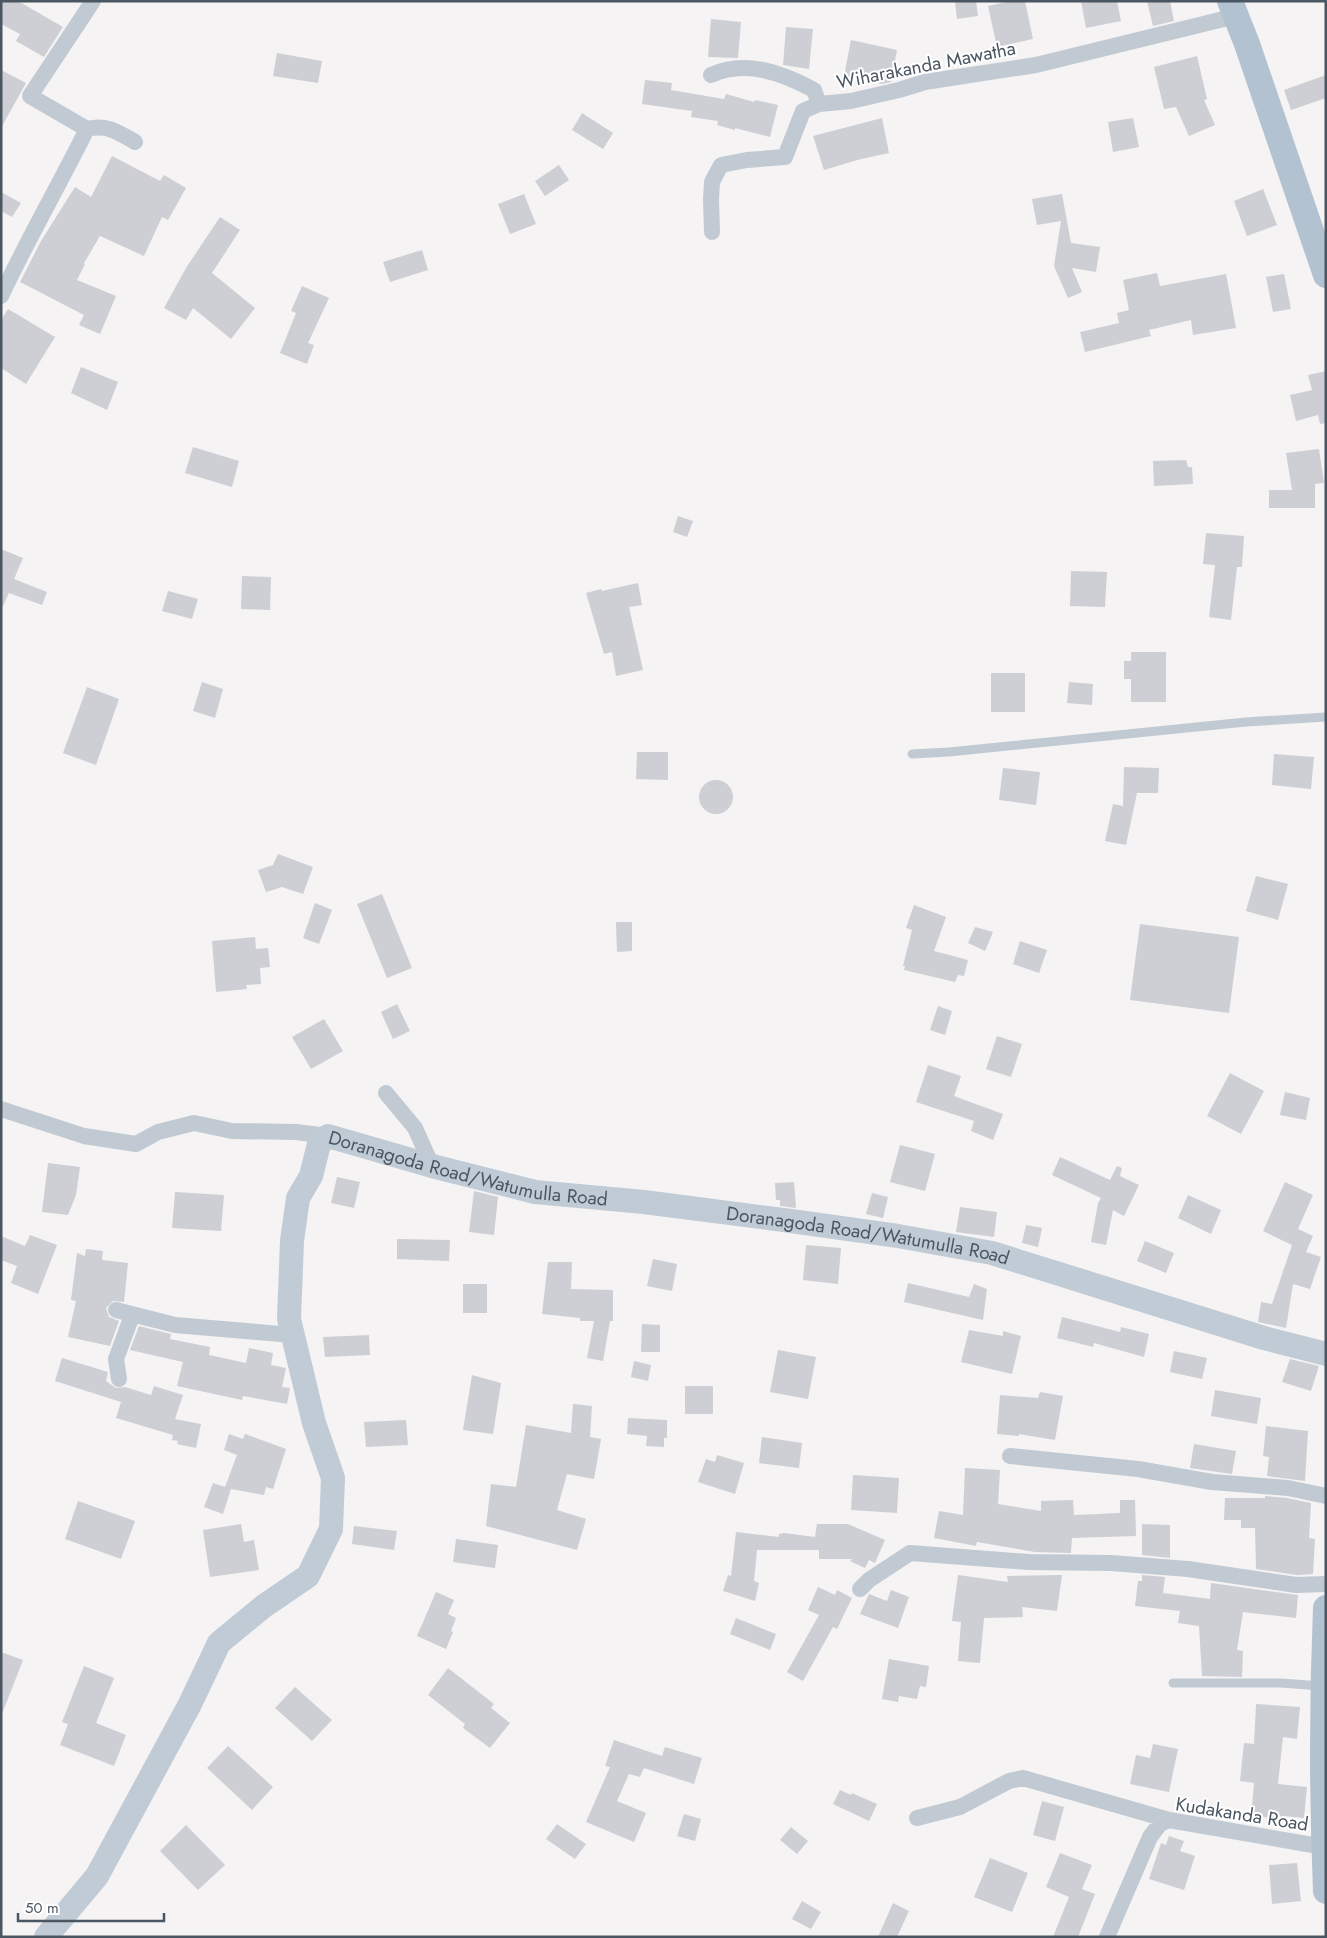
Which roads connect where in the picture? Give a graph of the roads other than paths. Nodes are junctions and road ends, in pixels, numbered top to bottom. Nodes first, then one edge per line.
1 (93, 1) edge
2 (1233, 9) edge
3 (711, 75) dead end
4 (819, 104) junction
5 (87, 129) junction
6 (135, 142) dead end
7 (712, 232) dead end
8 (1326, 275) edge
9 (1, 296) edge
10 (1326, 717) edge
11 (912, 754) dead end
12 (386, 1093) dead end
13 (1, 1109) edge
14 (328, 1136) junction
15 (432, 1166) junction
16 (116, 1310) dead end
17 (134, 1315) junction
18 (293, 1335) junction
19 (1326, 1354) edge
20 (119, 1379) dead end
21 (1010, 1456) dead end
22 (1326, 1496) edge
23 (1326, 1584) edge
24 (860, 1589) dead end
25 (1326, 1608) edge
26 (1173, 1683) dead end
27 (1324, 1686) edge
28 (1324, 1816) edge
29 (917, 1818) dead end
30 (1169, 1820) junction
31 (1324, 1847) junction
32 (1326, 1891) edge
33 (46, 1937) edge
34 (1107, 1937) edge

1 - 5 street
2 - 4 street, Wiharakanda Mawatha
2 - 8 main road
3 - 4 street
4 - 7 street, Wiharakanda Mawatha
5 - 6 street
5 - 9 street
10 - 11 lane
12 - 15 street
13 - 14 street
14 - 15 street, Doranagoda Road/Watumulla Road
14 - 18 street, Doranagoda Road/Watumulla Road
15 - 19 street, Doranagoda Road/Watumulla Road
16 - 17 street
17 - 18 street
17 - 20 street
18 - 33 street, Doranagoda Road/Watumulla Road
21 - 22 street
23 - 24 street
25 - 27 main road
26 - 27 lane
27 - 28 main road
28 - 31 main road
29 - 30 street
30 - 31 street, Kudakanda Road
30 - 34 street, Kudakanda Road
31 - 32 main road

